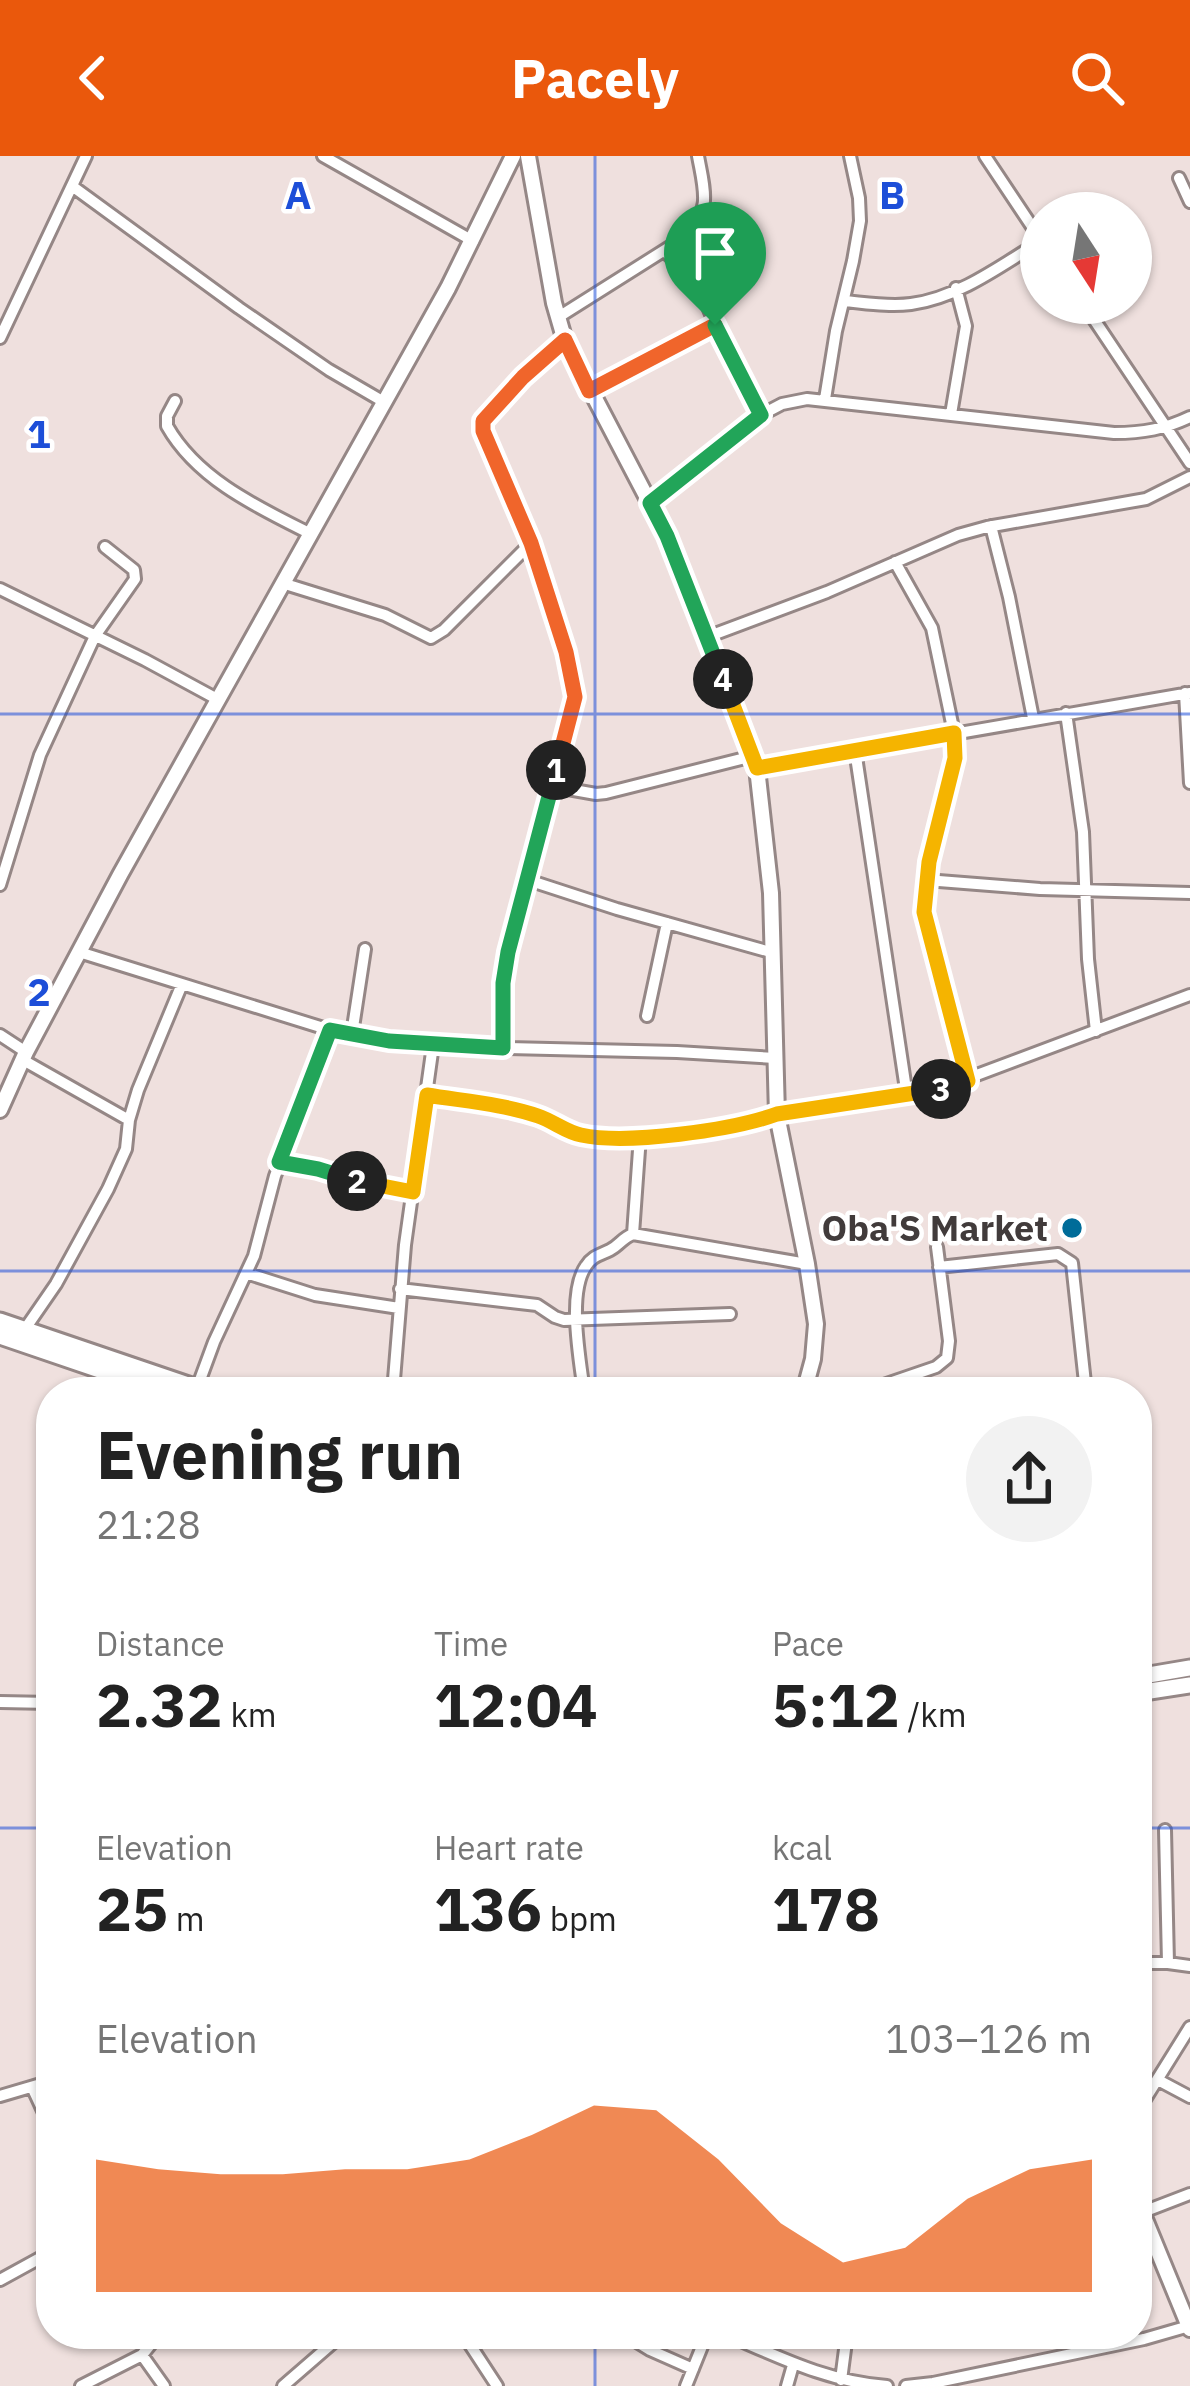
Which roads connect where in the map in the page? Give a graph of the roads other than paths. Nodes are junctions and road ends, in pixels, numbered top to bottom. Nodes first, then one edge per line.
1 (86, 156) edge
2 (323, 156) edge
3 (513, 156) edge
4 (528, 156) edge
5 (698, 156) edge
6 (850, 156) edge
7 (985, 156) edge
8 (1179, 178) dead end
9 (72, 185) junction
10 (1190, 202) edge
11 (1020, 209) edge
12 (473, 241) junction
13 (664, 251) junction
14 (1020, 254) edge
15 (956, 288) junction
16 (844, 301) junction
17 (557, 318) junction
18 (1097, 324) edge
19 (715, 325) junction
20 (0, 338) edge
21 (565, 340) junction
22 (589, 391) junction
23 (825, 399) junction
24 (175, 401) dead end
25 (384, 401) junction
26 (951, 414) junction
27 (761, 415) junction
28 (1190, 416) edge
29 (1166, 428) junction
30 (1190, 463) edge
31 (1190, 477) edge
32 (650, 503) junction
33 (991, 526) junction
34 (309, 533) junction
35 (531, 543) junction
36 (105, 548) dead end
37 (896, 562) junction
38 (282, 584) junction
39 (0, 589) edge
40 (95, 636) junction
41 (707, 637) junction
42 (1188, 693) edge
43 (217, 699) junction
44 (1066, 713) junction
45 (1033, 718) junction
46 (954, 733) junction
47 (855, 750) junction
48 (755, 762) junction
49 (1190, 783) edge
50 (551, 786) junction
51 (525, 879) junction
52 (926, 880) junction
53 (0, 885) edge
54 (1084, 891) junction
55 (1190, 893) edge
56 (667, 922) junction
57 (365, 949) dead end
58 (79, 952) junction
59 (774, 953) junction
60 (182, 984) junction
61 (1190, 995) edge
62 (647, 1016) dead end
63 (330, 1030) junction
64 (1096, 1031) junction
65 (352, 1034) junction
66 (0, 1035) edge
67 (433, 1045) junction
68 (503, 1048) junction
69 (24, 1056) junction
70 (775, 1058) junction
71 (968, 1081) junction
72 (427, 1095) junction
73 (908, 1096) junction
74 (0, 1111) edge
75 (777, 1114) junction
76 (129, 1120) junction
77 (640, 1136) junction
78 (279, 1162) junction
79 (413, 1192) junction
80 (634, 1234) junction
81 (937, 1247) dead end
82 (807, 1264) junction
83 (940, 1267) junction
84 (246, 1273) junction
85 (400, 1289) junction
86 (399, 1308) junction
87 (730, 1315) dead end
88 (578, 1319) junction
89 (0, 1321) edge
90 (25, 1329) junction
91 (0, 1336) edge
92 (120, 1377) edge
93 (165, 1377) edge
94 (206, 1377) edge
95 (394, 1377) edge
96 (583, 1377) edge
97 (808, 1377) edge
98 (913, 1377) edge
99 (1084, 1377) edge
100 (1190, 1668) edge
101 (1152, 1674) edge
102 (1190, 1685) edge
103 (1152, 1691) edge
104 (0, 1702) edge
105 (36, 1703) edge
106 (1165, 1830) dead end
107 (1168, 1963) junction
108 (1152, 1964) edge
109 (1190, 1966) edge
110 (1190, 2027) edge
111 (1158, 2080) junction
112 (36, 2086) edge
113 (32, 2087) junction
114 (1152, 2089) edge
115 (0, 2096) edge
116 (36, 2096) edge
117 (1190, 2097) edge
118 (1190, 2194) edge
119 (1152, 2203) edge
120 (1152, 2235) edge
121 (1154, 2240) joint
122 (36, 2260) edge
123 (0, 2279) edge
124 (1189, 2327) edge
125 (1152, 2337) edge
126 (146, 2349) edge
127 (326, 2349) edge
128 (473, 2349) edge
129 (648, 2349) edge
130 (701, 2349) edge
131 (758, 2349) edge
132 (846, 2349) edge
133 (1094, 2349) edge
134 (1084, 2351) joint
135 (142, 2354) junction
136 (793, 2365) junction
137 (693, 2369) junction
138 (841, 2380) junction
139 (81, 2386) edge
140 (164, 2386) edge
141 (283, 2386) edge
142 (497, 2386) edge
143 (686, 2386) edge
144 (787, 2386) edge
145 (887, 2386) edge
146 (906, 2386) edge

1 - 9 street
2 - 12 street
3 - 12 main road
4 - 17 main road
5 - 13 street
6 - 16 street
7 - 11 street
8 - 10 street
9 - 20 street
9 - 25 street
12 - 25 main road
13 - 17 street
13 - 19 street
14 - 15 street
15 - 16 street
15 - 26 street
16 - 23 street
17 - 21 main road
18 - 29 street
19 - 22 street
19 - 27 street
21 - 22 main road
21 - 35 street
22 - 32 main road
23 - 26 street
23 - 27 street
24 - 34 street
25 - 34 main road
26 - 29 street
27 - 32 street
28 - 29 street
29 - 30 street
31 - 33 street
32 - 41 main road
33 - 37 street
33 - 45 street
34 - 38 main road
35 - 38 street
35 - 50 street
36 - 40 street
37 - 41 street
37 - 46 street
38 - 43 main road
39 - 40 street
40 - 43 street
40 - 53 street
41 - 48 main road
42 - 44 street
42 - 49 street
43 - 58 main road
44 - 45 street
44 - 54 street
45 - 46 street
46 - 47 street
46 - 52 street
47 - 48 street
47 - 73 street
48 - 50 street
48 - 59 main road
50 - 51 street
51 - 56 street
51 - 68 street
52 - 54 street
52 - 71 street
54 - 55 street
54 - 64 street
56 - 59 street
56 - 62 street
57 - 65 street
58 - 60 street
58 - 69 main road
59 - 70 main road
60 - 63 street
60 - 76 street
61 - 64 street
63 - 65 street
63 - 78 street
64 - 71 street
65 - 67 street
66 - 69 street
67 - 68 street
67 - 72 street
68 - 70 street
69 - 74 main road
69 - 76 street
70 - 75 main road
71 - 73 street
72 - 77 street
72 - 79 street
73 - 75 street
75 - 77 street
75 - 82 main road
76 - 90 street
77 - 80 street
78 - 79 street
78 - 84 street
79 - 85 street
80 - 82 street
80 - 88 street
81 - 83 street
82 - 97 main road
83 - 98 street
83 - 99 street
84 - 86 street
84 - 94 street
85 - 86 street
85 - 88 street
86 - 95 street
87 - 88 street
88 - 96 street
89 - 90 main road
90 - 93 main road
91 - 92 main road
100 - 101 main road
102 - 103 main road
104 - 105 street
106 - 107 street
107 - 108 street
107 - 109 street
110 - 111 street
111 - 114 street
111 - 117 street
112 - 113 street
113 - 115 street
113 - 116 street
118 - 119 street
120 - 121 main road
121 - 124 main road
122 - 123 street
124 - 125 street
126 - 135 street
127 - 141 street
128 - 142 street
129 - 137 street
130 - 137 street
131 - 136 street
132 - 138 street
133 - 134 street
134 - 146 street
135 - 139 street
135 - 140 street
136 - 138 street
136 - 144 street
137 - 143 street
138 - 145 street

